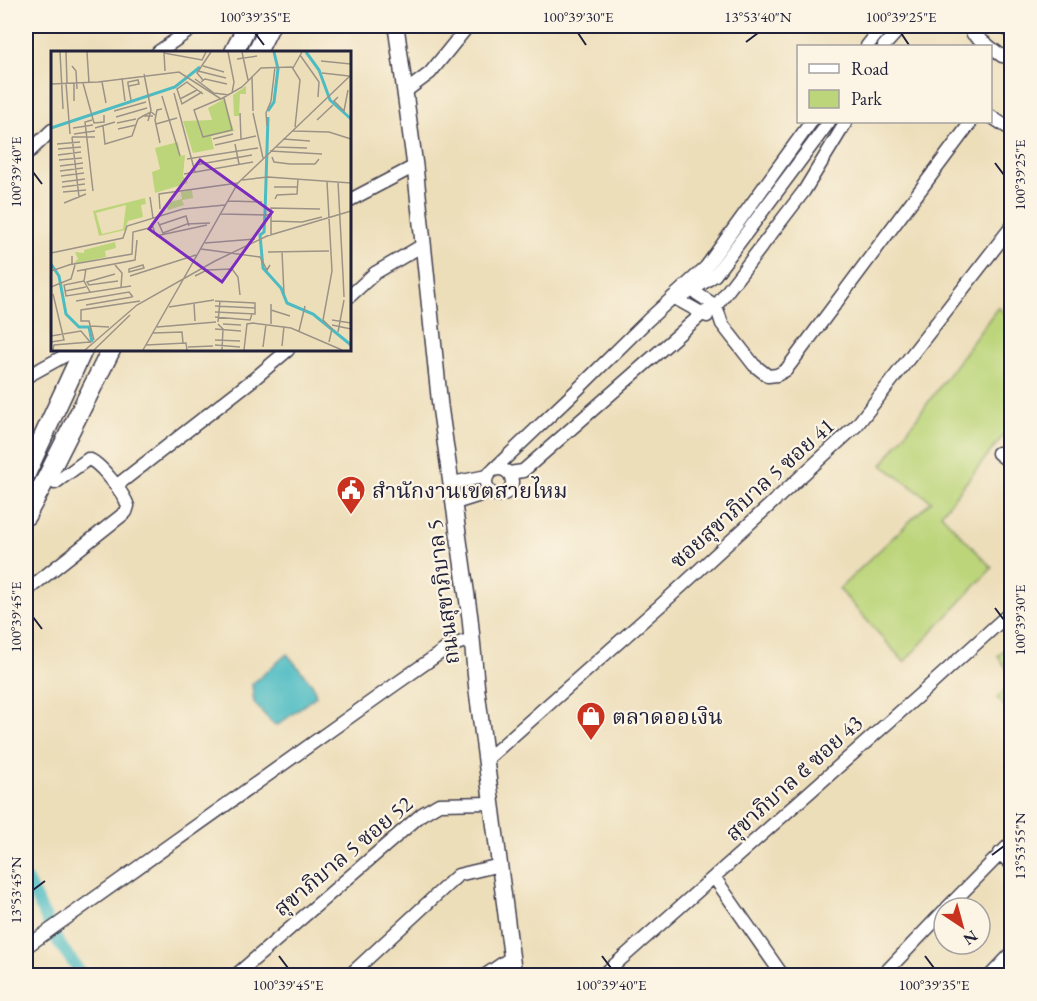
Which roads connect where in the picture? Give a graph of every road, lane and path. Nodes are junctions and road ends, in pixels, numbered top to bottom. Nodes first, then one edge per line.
1 (196, 26) edge
2 (247, 26) edge
3 (270, 26) edge
4 (396, 26) edge
5 (468, 26) edge
6 (883, 26) edge
7 (902, 26) edge
8 (969, 26) edge
9 (1002, 26) edge
10 (1011, 32) edge
11 (868, 45) edge
12 (885, 45) edge
13 (987, 45) edge
14 (992, 48) edge
15 (159, 51) edge
16 (234, 51) edge
17 (258, 51) edge
18 (1011, 57) edge
19 (406, 91) junction
20 (992, 117) edge
21 (810, 123) edge
22 (828, 123) edge
23 (845, 123) edge
24 (970, 123) edge
25 (1007, 127) dead end
26 (51, 131) edge
27 (26, 155) edge
28 (416, 166) junction
29 (351, 199) edge
30 (1011, 226) edge
31 (423, 245) junction
32 (688, 288) junction
33 (351, 295) edge
34 (676, 298) junction
35 (716, 306) junction
36 (702, 314) junction
37 (722, 324) junction
38 (73, 351) edge
39 (83, 351) edge
40 (110, 351) edge
41 (287, 351) edge
42 (26, 377) edge
43 (998, 453) dead end
44 (1011, 464) edge
45 (490, 473) junction
46 (509, 473) junction
47 (26, 474) edge
48 (55, 483) dead end
49 (452, 483) junction
50 (116, 486) junction
51 (490, 492) junction
52 (455, 503) junction
53 (26, 516) edge
54 (26, 591) edge
55 (1011, 611) edge
56 (472, 639) junction
57 (487, 759) junction
58 (492, 803) junction
59 (1011, 842) edge
60 (1000, 853) junction
61 (500, 865) junction
62 (1011, 865) edge
63 (714, 878) junction
64 (958, 896) edge
65 (932, 923) edge
66 (26, 947) edge
67 (1011, 953) edge
68 (512, 957) junction
69 (353, 972) dead end
70 (235, 975) edge
71 (484, 975) edge
72 (514, 975) edge
73 (602, 975) edge
74 (783, 975) edge
75 (882, 975) edge
76 (990, 975) edge

1 - 15 street
2 - 16 highway
3 - 17 highway
4 - 19 main road, ถนนสุขาภิบาล 5
5 - 19 street
6 - 11 street
7 - 12 street
8 - 13 street
9 - 10 street
14 - 18 street
19 - 28 main road, ถนนสุขาภิบาล 5
20 - 25 street
21 - 32 street
22 - 32 street
23 - 35 street
24 - 37 street
26 - 27 street
28 - 29 street
28 - 31 main road, ถนนสุขาภิบาล 5
30 - 57 street, ซอยสุขาภิบาล 5 ซอย 41
31 - 33 street
31 - 49 main road, ถนนสุขาภิบาล 5
32 - 34 street
32 - 35 street
34 - 36 street
34 - 45 street
35 - 36 street
35 - 37 street
36 - 37 street
36 - 46 street
38 - 42 street
39 - 47 highway
40 - 53 highway
41 - 50 street
43 - 44 street
45 - 46 street
45 - 49 street
45 - 51 street
46 - 51 street
48 - 50 street
49 - 52 main road, ถนนสุขาภิบาล 5
50 - 54 street
51 - 52 street
52 - 56 main road, ถนนสุขาภิบาล 5
55 - 63 street, สุขาภิบาล ๕ ซอย 43
56 - 57 main road, ถนนสุขาภิบาล 5
56 - 66 street
57 - 58 main road, ถนนสุขาภิบาล 5
58 - 61 main road, ถนนสุขาภิบาล 5
58 - 70 street, สุขาภิบาล 5 ซอย 52
59 - 60 street
60 - 62 street
60 - 64 street
61 - 68 main road, ถนนสุขาภิบาล 5
61 - 69 street
63 - 73 street, สุขาภิบาล ๕ ซอย 43
63 - 74 street
65 - 75 street
67 - 76 street
68 - 71 street
68 - 72 main road, ถนนสุขาภิบาล 5

